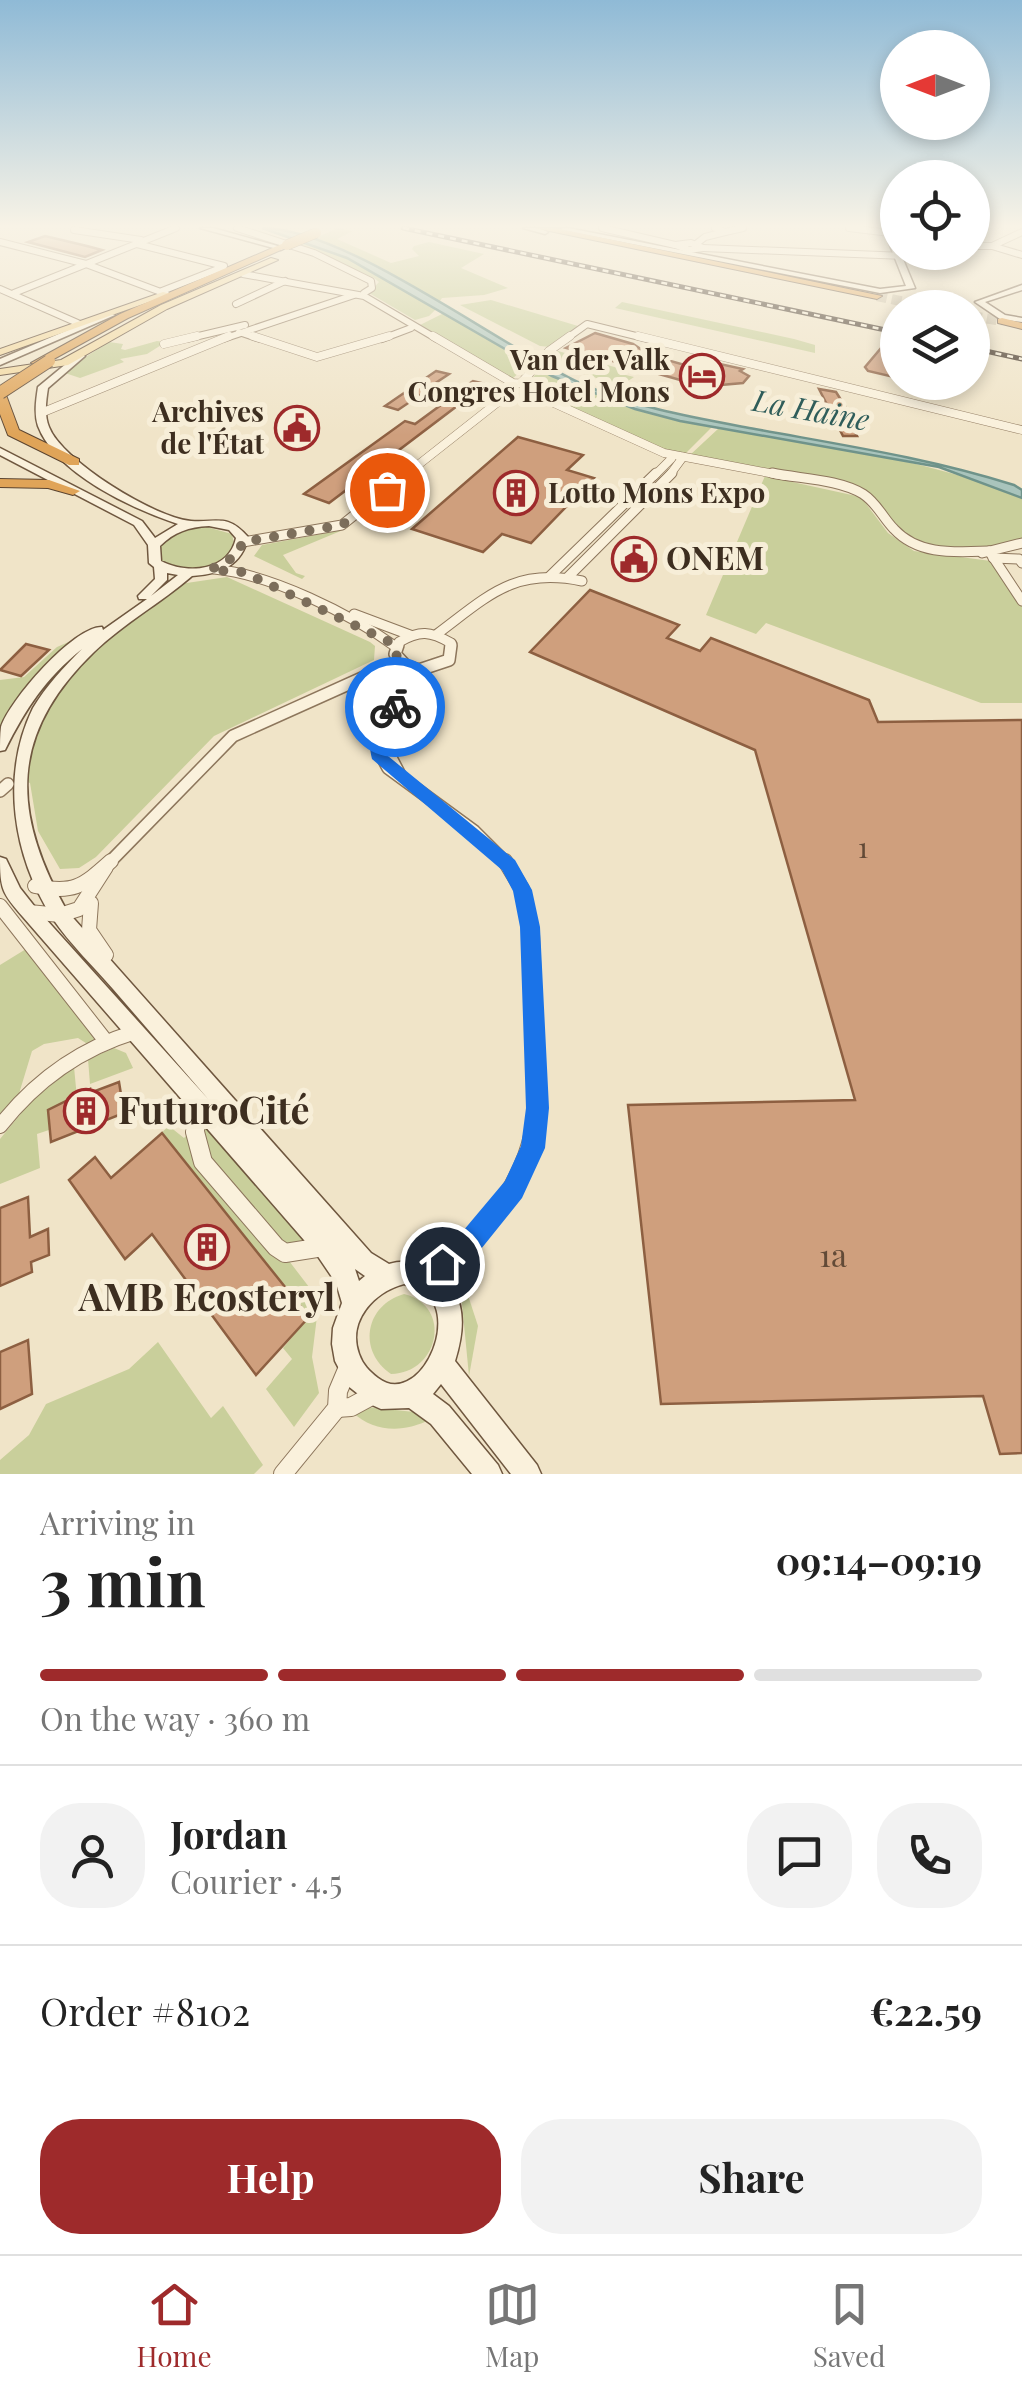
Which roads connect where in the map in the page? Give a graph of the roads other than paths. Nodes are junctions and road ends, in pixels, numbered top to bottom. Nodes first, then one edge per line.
1 (22, 297) edge
2 (158, 297) edge
3 (160, 297) edge
4 (188, 297) edge
5 (251, 297) edge
6 (348, 297) edge
7 (366, 297) edge
8 (992, 297) edge
9 (236, 304) dead end
10 (111, 315) junction
11 (141, 319) junction
12 (1002, 319) joint
13 (82, 325) junction
14 (1022, 325) edge
15 (254, 326) junction
16 (414, 327) junction
17 (239, 332) junction
18 (164, 344) dead end
19 (0, 352) edge
20 (81, 356) junction
21 (50, 361) junction
22 (0, 362) edge
23 (0, 372) edge
24 (520, 388) junction
25 (0, 391) edge
26 (41, 413) junction
27 (1022, 429) edge
28 (0, 452) edge
29 (676, 459) junction
30 (74, 462) junction
31 (0, 483) edge
32 (73, 491) junction
33 (190, 524) junction
34 (243, 542) junction
35 (1022, 543) edge
36 (154, 546) junction
37 (991, 555) junction
38 (236, 556) junction
39 (1022, 564) edge
40 (160, 568) junction
41 (210, 570) junction
42 (189, 574) junction
43 (550, 576) junction
44 (568, 577) junction
45 (582, 581) dead end
46 (1022, 601) edge
47 (437, 634) junction
48 (410, 635) junction
49 (395, 651) junction
50 (408, 667) junction
51 (436, 668) junction
52 (382, 669) junction
53 (0, 746) edge
54 (401, 779) junction
55 (4, 787) edge
56 (0, 864) edge
57 (108, 864) junction
58 (36, 886) junction
59 (91, 903) junction
60 (0, 906) edge
61 (29, 912) junction
62 (61, 916) junction
63 (117, 976) junction
64 (134, 1032) junction
65 (105, 1040) junction
66 (203, 1112) junction
67 (0, 1126) edge
68 (472, 1240) junction
69 (325, 1247) junction
70 (385, 1275) junction
71 (422, 1276) junction
72 (446, 1302) junction
73 (354, 1303) junction
74 (349, 1364) junction
75 (442, 1365) junction
76 (374, 1394) junction
77 (411, 1394) junction
78 (337, 1408) junction
79 (283, 1474) edge
80 (489, 1474) edge
81 (528, 1474) edge

1 - 13 street
2 - 10 main road
3 - 21 highway
4 - 11 main road
5 - 9 street
6 - 15 street
7 - 16 street
8 - 12 street
10 - 13 main road
10 - 22 street
11 - 20 main road
11 - 21 highway
12 - 14 highway
13 - 19 main road
15 - 17 street
15 - 18 street
16 - 17 street
16 - 24 street
17 - 26 street
20 - 23 main road
20 - 26 street
21 - 25 highway, bridge
21 - 25 highway, bridge
24 - 27 street
24 - 29 street
24 - 34 street
25 - 30 highway
26 - 30 street
28 - 32 street
29 - 37 street
29 - 43 street
29 - 44 street
30 - 33 street
31 - 32 highway
32 - 36 street
33 - 34 street
33 - 36 street
34 - 38 street
35 - 37 street
36 - 40 street
37 - 39 street
37 - 46 street
38 - 41 street
38 - 48 street
40 - 42 street
40 - 53 street
41 - 42 street
41 - 49 street
42 - 55 street
43 - 44 street
43 - 47 street
44 - 45 street
47 - 48 street
47 - 51 street
48 - 49 street
49 - 50 street
49 - 52 street
50 - 51 street
50 - 52 street
50 - 54 street
51 - 54 street
52 - 57 street
54 - 68 street
55 - 58 street
56 - 61 street
57 - 58 street
57 - 59 street
58 - 62 street
59 - 62 street
59 - 63 street
60 - 65 street
61 - 62 street
61 - 64 street
62 - 63 street
63 - 70 street
64 - 65 street
64 - 66 street
65 - 67 street
66 - 69 street
66 - 69 street
68 - 71 street
68 - 72 street
69 - 73 street
70 - 71 street
70 - 73 street
71 - 72 street
72 - 75 street
73 - 74 street
74 - 76 street
74 - 78 street
75 - 77 street
75 - 81 street
76 - 77 street
76 - 78 street
77 - 80 street
78 - 79 street

